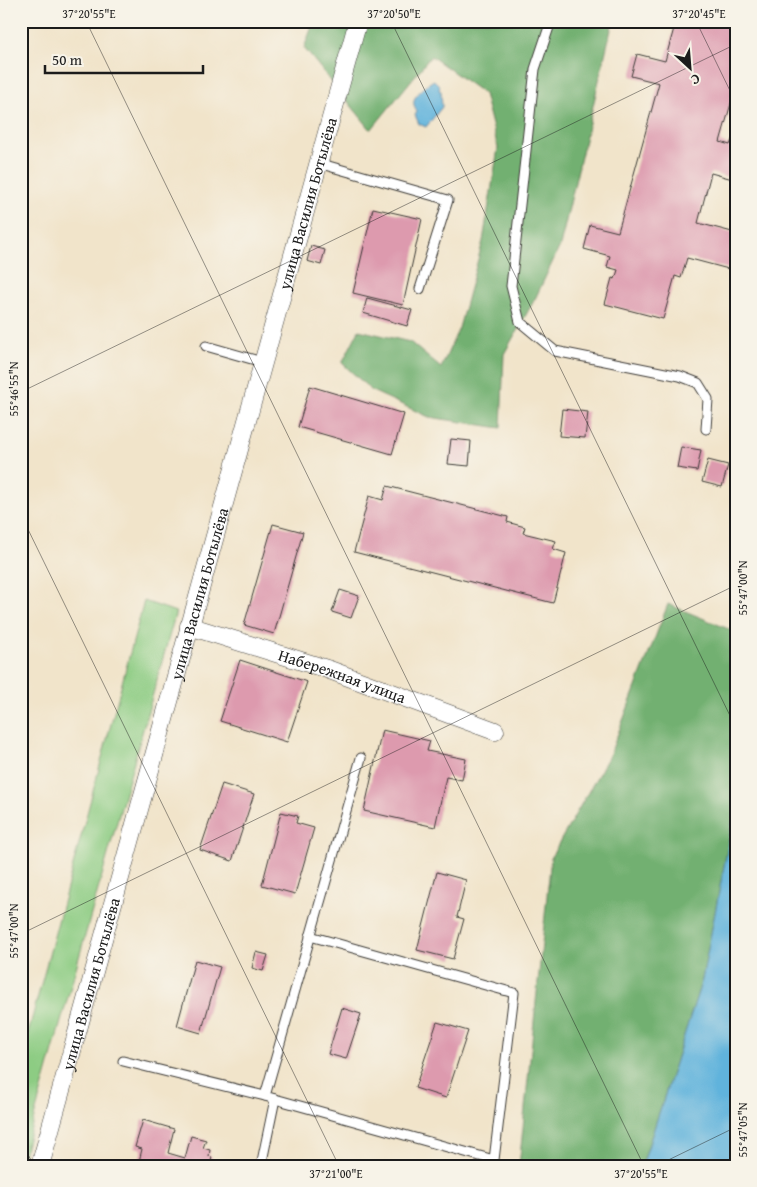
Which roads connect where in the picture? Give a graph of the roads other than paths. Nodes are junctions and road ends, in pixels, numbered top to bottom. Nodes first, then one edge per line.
1 (358, 21) edge
2 (551, 21) edge
3 (318, 162) junction
4 (420, 289) dead end
5 (206, 346) dead end
6 (262, 362) junction
7 (706, 429) dead end
8 (189, 626) junction
9 (495, 731) dead end
10 (361, 758) dead end
11 (310, 936) junction
12 (123, 1061) dead end
13 (265, 1096) junction
14 (275, 1100) junction
15 (493, 1163) edge
16 (40, 1166) edge
17 (261, 1166) edge

1 - 3 street, улица Василия Ботылёва
2 - 7 lane
3 - 4 lane
3 - 6 street, улица Василия Ботылёва
5 - 6 lane
6 - 8 street, улица Василия Ботылёва
8 - 9 street, Набережная улица
8 - 16 street, улица Василия Ботылёва
10 - 11 lane
11 - 13 lane
11 - 15 lane
12 - 13 lane
13 - 14 lane
14 - 15 lane
14 - 17 lane

